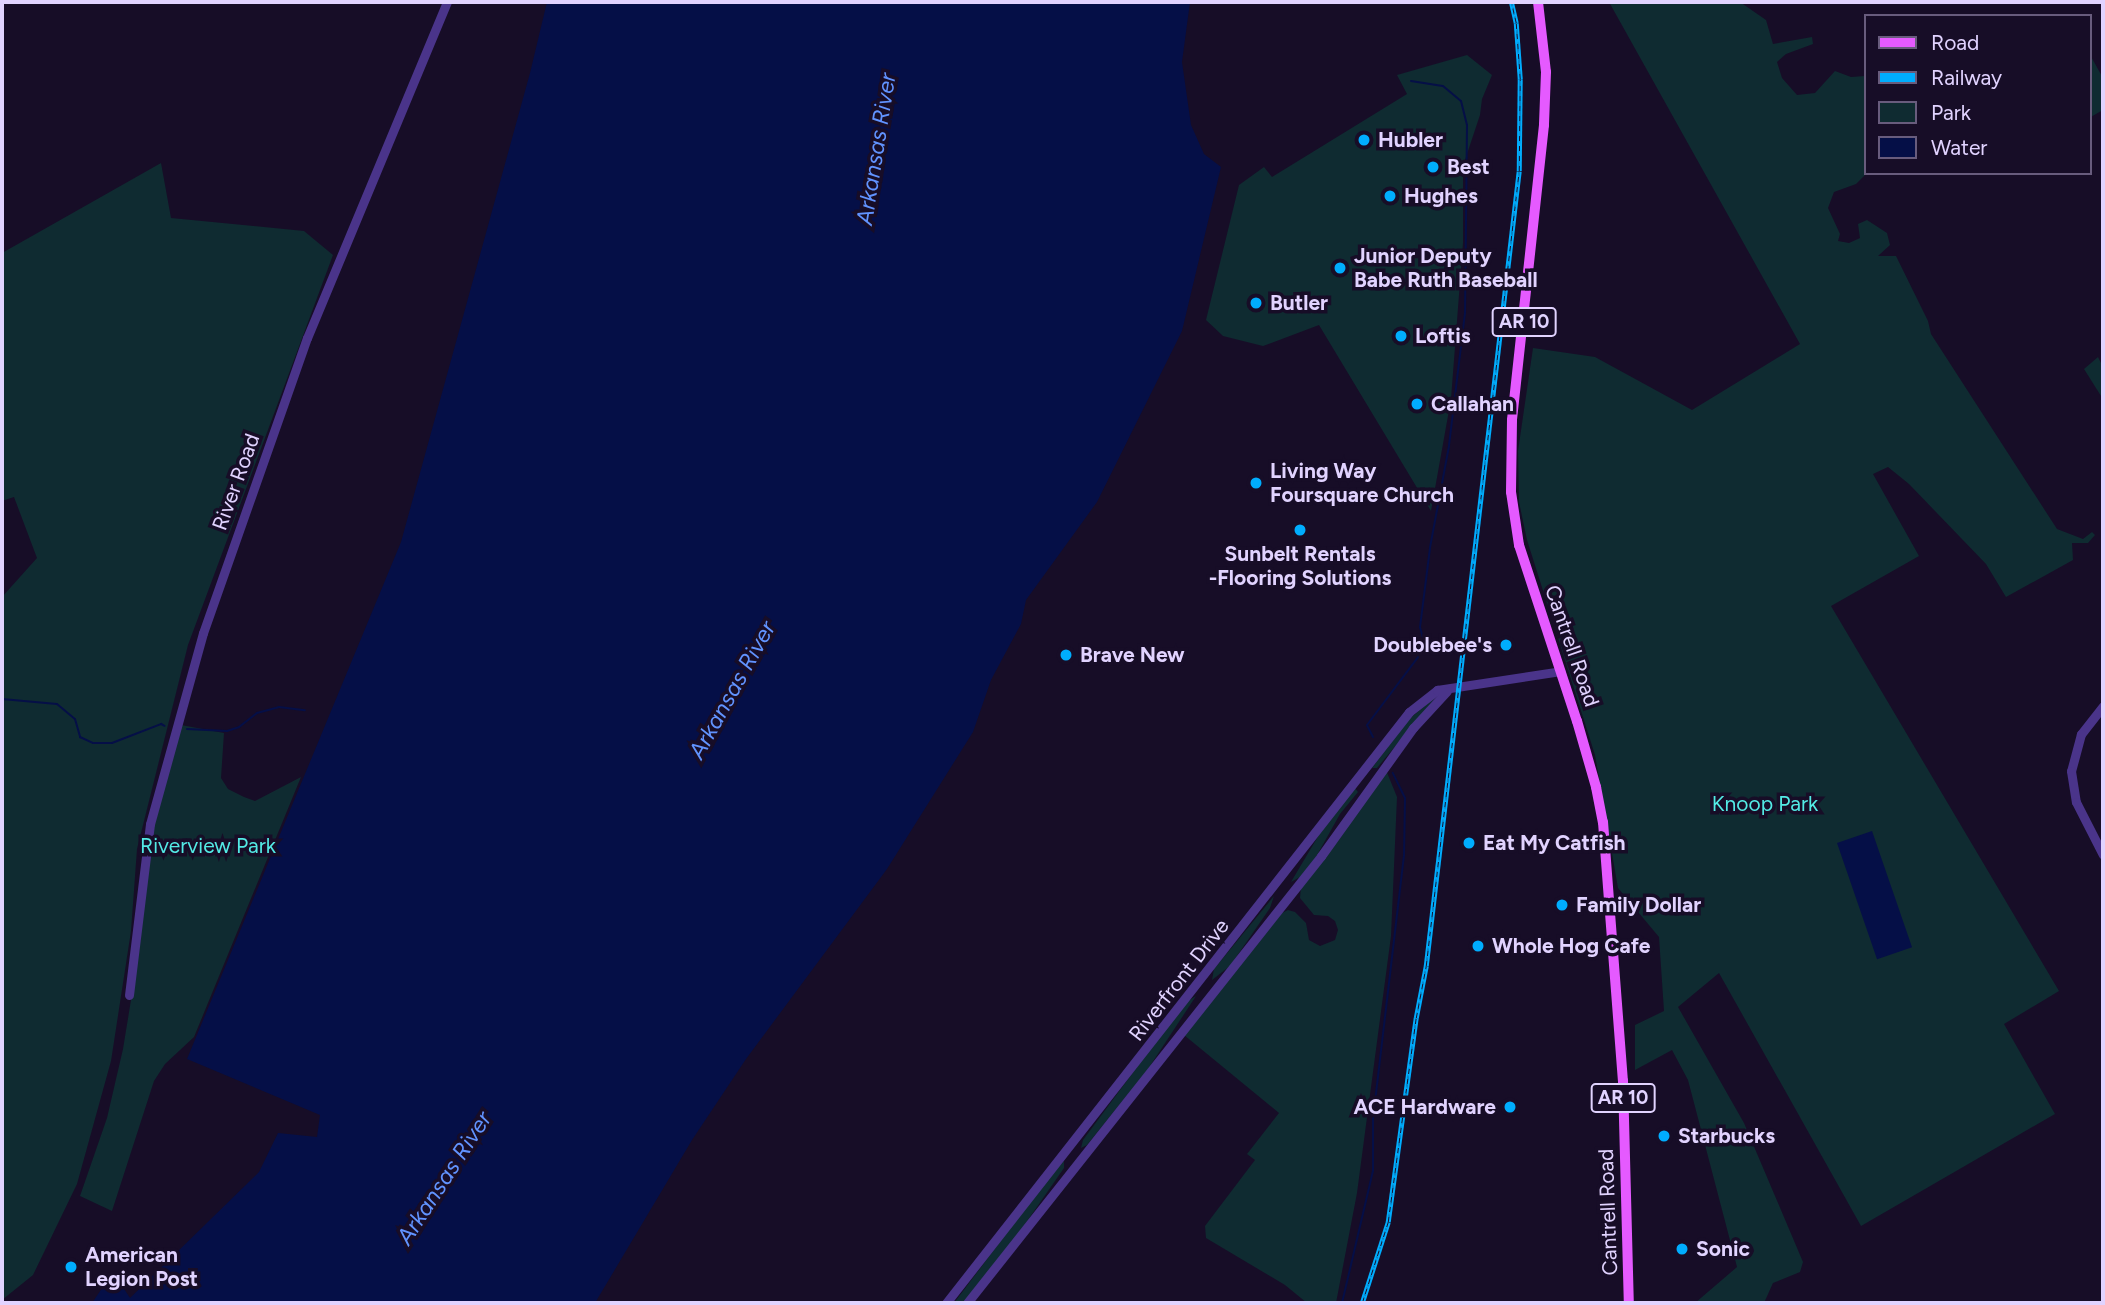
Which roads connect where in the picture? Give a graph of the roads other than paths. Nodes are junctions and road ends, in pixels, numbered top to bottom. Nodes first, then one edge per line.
1 (447, 2) edge
2 (1538, 2) edge
3 (1561, 671) junction
4 (1447, 691) junction
5 (2103, 706) edge
6 (2103, 855) edge
7 (129, 995) dead end
8 (946, 1303) edge
9 (967, 1303) edge
10 (1629, 1303) edge

1 - 7 street, River Road
2 - 3 main road, Cantrell Road / AR 10
3 - 4 street, Riverfront Drive
3 - 10 main road, Cantrell Road / AR 10
4 - 8 street, Riverfront Drive
4 - 9 street, Riverfront Drive
5 - 6 street

